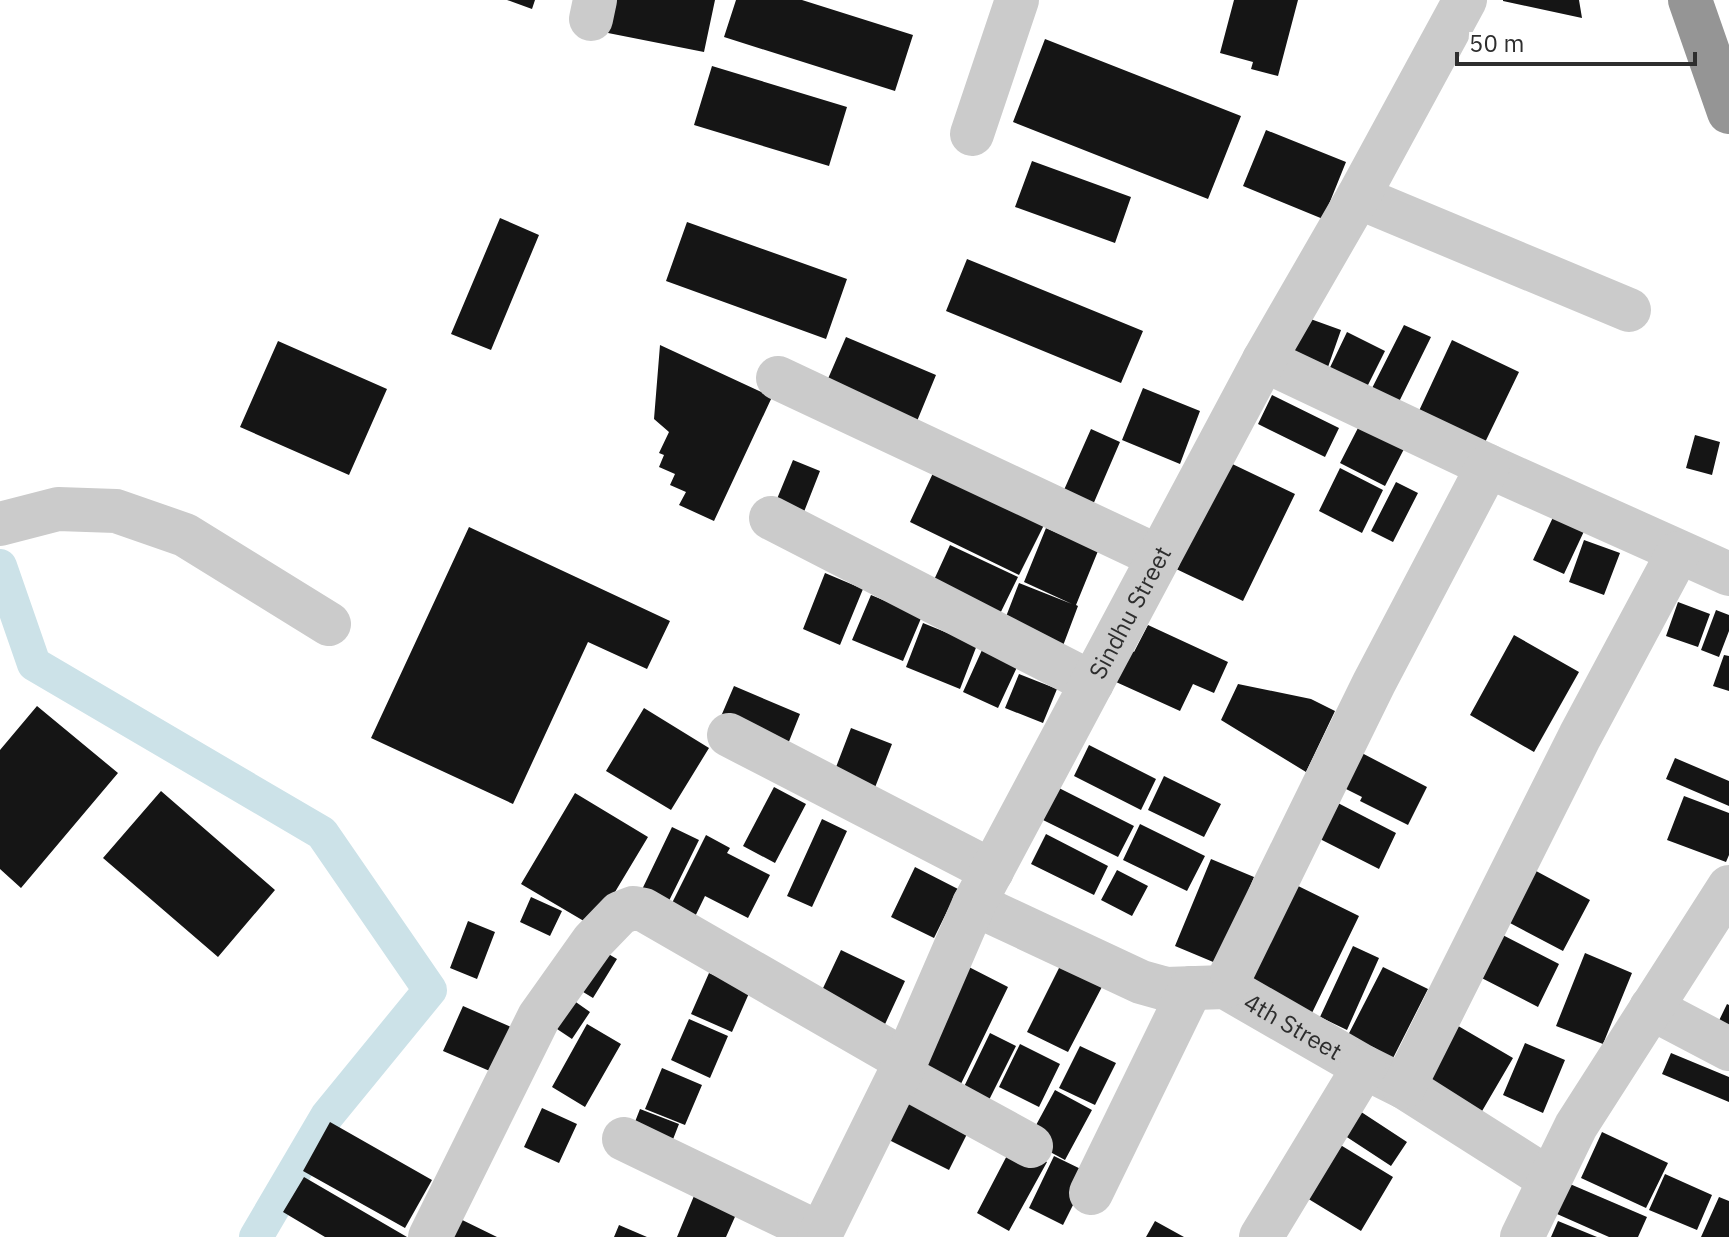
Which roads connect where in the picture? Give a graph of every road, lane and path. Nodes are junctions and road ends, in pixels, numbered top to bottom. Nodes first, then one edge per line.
1 (1017, 0) edge
2 (1465, 0) edge
3 (1690, 0) edge
4 (1729, 112) edge
5 (972, 134) dead end
6 (1358, 197) junction
7 (1629, 310) dead end
8 (1264, 360) junction
9 (778, 378) dead end
10 (1488, 466) junction
11 (771, 518) dead end
12 (12, 520) edge
13 (1678, 553) junction
14 (1159, 557) junction
15 (1729, 574) edge
16 (329, 624) dead end
17 (1092, 683) junction
18 (729, 735) dead end
19 (983, 887) junction
20 (1729, 887) edge
21 (1208, 987) junction
22 (1651, 1008) junction
23 (1729, 1049) edge
24 (1364, 1067) junction
25 (902, 1068) junction
26 (1404, 1087) junction
27 (624, 1139) dead end
28 (1031, 1146) dead end
29 (1549, 1179) junction
30 (1091, 1193) dead end
31 (820, 1236) edge
32 (430, 1237) edge
33 (1261, 1237) edge
34 (1522, 1237) edge

1 - 5 street
2 - 6 street, Sindhu Street
3 - 4 highway
6 - 7 street
6 - 8 street, Sindhu Street
8 - 10 street
8 - 14 street, Sindhu Street
9 - 14 street
10 - 13 street
10 - 21 street
11 - 17 street
12 - 16 street
13 - 15 street
13 - 26 street
14 - 17 street, Sindhu Street
17 - 19 street, Sindhu Street
18 - 19 street, 4th Street
19 - 21 street, 4th Street
19 - 25 street, Sindhu Street
20 - 22 street
21 - 24 street, 4th Street
21 - 30 street
22 - 23 street
22 - 29 street
24 - 26 street, 4th Street
24 - 33 street
25 - 28 street
25 - 31 street, Sindhu Street
25 - 32 street
26 - 29 street, 4th Street
27 - 31 street
29 - 34 street

